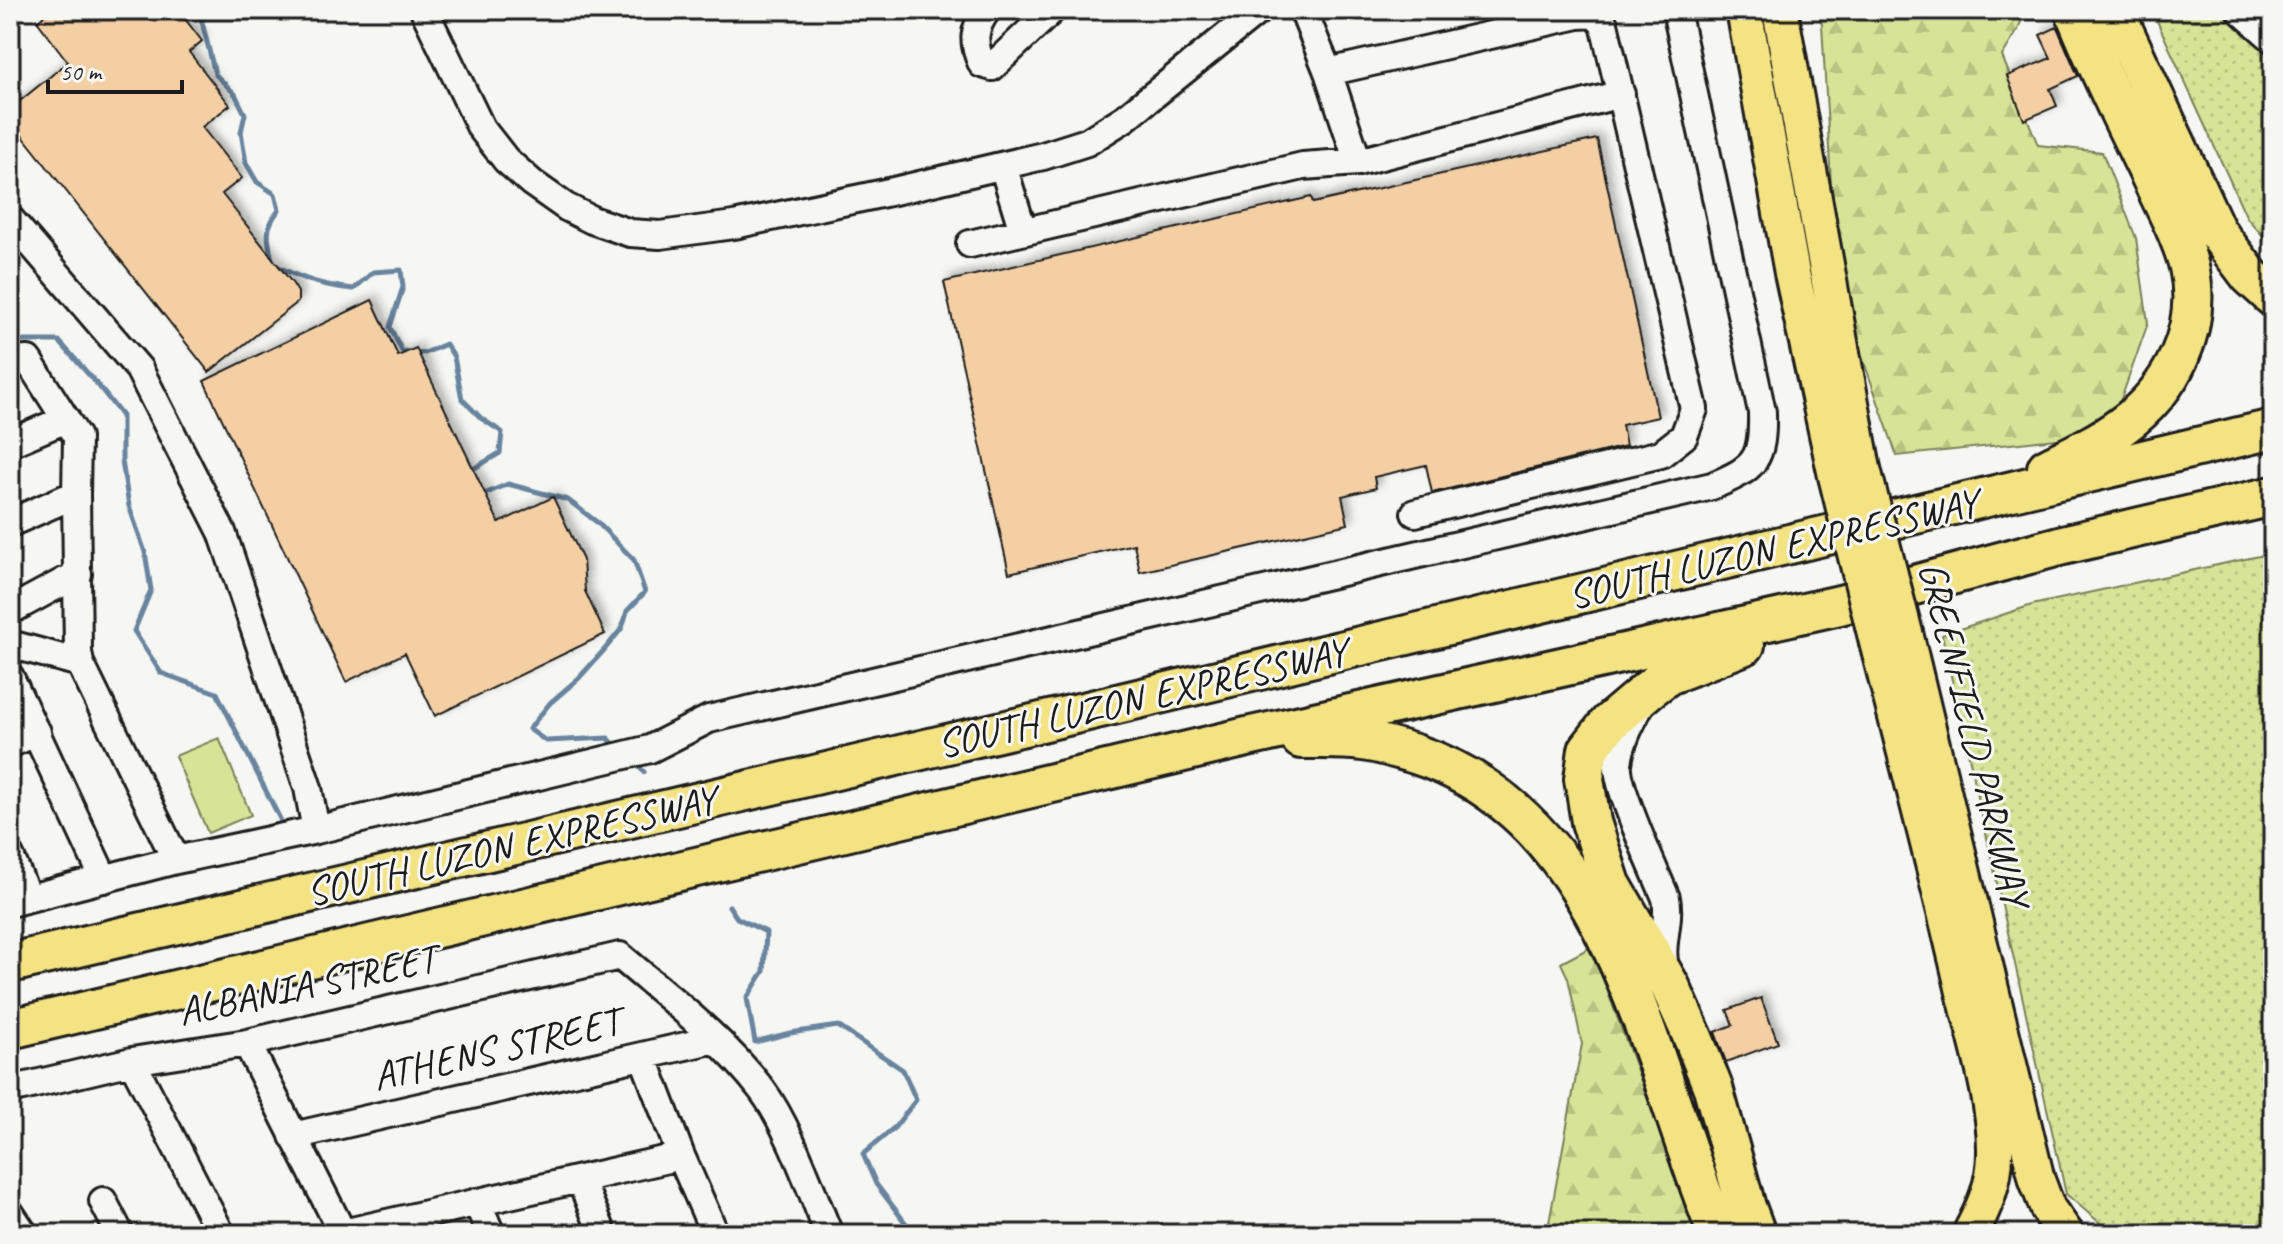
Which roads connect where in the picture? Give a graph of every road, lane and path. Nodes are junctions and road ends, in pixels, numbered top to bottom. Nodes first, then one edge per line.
1 (424, 10) edge
2 (987, 10) edge
3 (1052, 10) edge
4 (1259, 10) edge
5 (1303, 10) edge
6 (1676, 10) edge
7 (1744, 10) edge
8 (1780, 10) edge
9 (2074, 10) edge
10 (2114, 10) edge
11 (2240, 10) edge
12 (2273, 39) edge
13 (1328, 72) junction
14 (1621, 94) junction
15 (1358, 162) junction
16 (1003, 166) junction
17 (10, 219) edge
18 (1023, 231) junction
19 (970, 244) dead end
20 (2273, 297) edge
21 (10, 361) edge
22 (66, 419) junction
23 (2273, 429) edge
24 (10, 443) edge
25 (1850, 472) junction
26 (76, 494) junction
27 (2273, 496) edge
28 (1983, 499) junction
29 (1415, 513) dead end
30 (10, 523) edge
31 (78, 574) junction
32 (1840, 605) junction
33 (15, 608) dead end
34 (1891, 639) junction
35 (10, 644) edge
36 (80, 663) junction
37 (10, 677) edge
38 (37, 732) junction
39 (1247, 737) junction
40 (10, 744) edge
41 (316, 830) junction
42 (10, 856) edge
43 (176, 860) junction
44 (104, 879) junction
45 (19, 900) edge
46 (10, 963) edge
47 (10, 1029) edge
48 (716, 1039) junction
49 (247, 1043) junction
50 (643, 1056) junction
51 (132, 1061) junction
52 (10, 1090) edge
53 (293, 1136) junction
54 (681, 1156) junction
55 (580, 1179) junction
56 (103, 1201) dead end
57 (477, 1202) junction
58 (10, 1213) edge
59 (24, 1234) edge
60 (120, 1234) edge
61 (221, 1234) edge
62 (343, 1234) edge
63 (491, 1234) edge
64 (603, 1234) edge
65 (715, 1234) edge
66 (829, 1234) edge
67 (1718, 1234) edge
68 (1756, 1234) edge
69 (1970, 1234) edge
70 (2066, 1234) edge

1 - 16 street
2 - 3 street
4 - 16 street
5 - 13 street
6 - 41 street
7 - 25 main road, GREENFIELD PARKWAY
8 - 25 main road, GREENFIELD PARKWAY
9 - 28 highway
10 - 20 highway
11 - 12 street
13 - 14 street
13 - 15 street
14 - 15 street
14 - 29 street
15 - 18 street
16 - 18 street
17 - 41 street
18 - 19 street
21 - 22 street
22 - 24 street
22 - 26 street
23 - 28 highway, SOUTH LUZON EXPRESSWAY
25 - 34 main road, GREENFIELD PARKWAY, bridge
26 - 30 street
26 - 31 street
27 - 32 highway, SOUTH LUZON EXPRESSWAY
28 - 46 highway, SOUTH LUZON EXPRESSWAY
31 - 33 street
31 - 36 street
32 - 39 highway, SOUTH LUZON EXPRESSWAY
32 - 68 highway
34 - 69 main road, GREENFIELD PARKWAY
34 - 70 main road, GREENFIELD PARKWAY
35 - 36 street
36 - 43 street
37 - 38 street
38 - 40 street
38 - 44 street
39 - 47 highway, SOUTH LUZON EXPRESSWAY
39 - 67 highway
41 - 43 street
42 - 45 street
43 - 44 street
44 - 45 street
48 - 49 street, ALBANIA STREET
48 - 50 street, ATHENS STREET
48 - 66 street
49 - 51 street, ALBANIA STREET
49 - 53 street
50 - 53 street, ATHENS STREET
50 - 54 street
51 - 52 street, ALBANIA STREET
51 - 61 street
53 - 62 street
54 - 55 street
54 - 65 street
55 - 57 street
55 - 64 street
56 - 60 street
57 - 62 street
57 - 63 street
58 - 59 street

